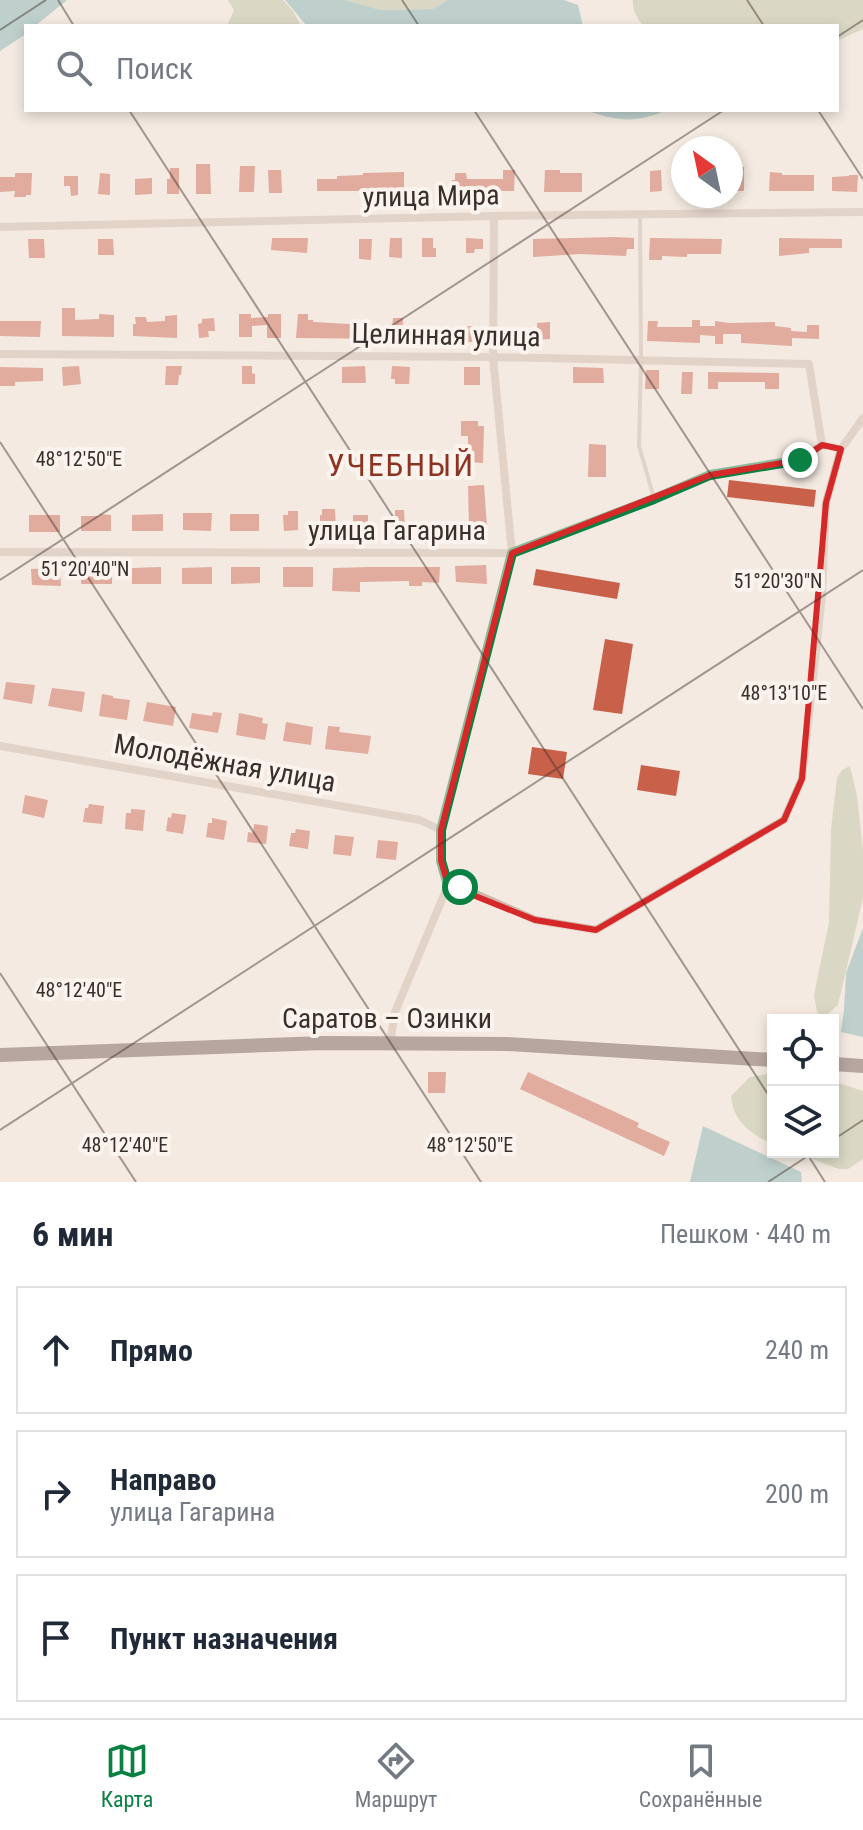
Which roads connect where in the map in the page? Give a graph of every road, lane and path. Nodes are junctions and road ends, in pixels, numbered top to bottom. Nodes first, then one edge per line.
1 (863, 212) edge
2 (640, 215) junction
3 (494, 216) junction
4 (0, 227) edge
5 (0, 354) edge
6 (493, 357) junction
7 (641, 360) junction
8 (863, 418) edge
9 (822, 445) junction
10 (841, 449) junction
11 (654, 499) junction
12 (0, 552) edge
13 (512, 553) junction
14 (0, 746) edge
15 (441, 830) junction
16 (448, 885) junction
17 (390, 1043) junction
18 (0, 1055) edge
19 (767, 1060) edge
20 (839, 1064) edge
21 (863, 1066) edge

1 - 2 street, улица Мира
2 - 3 street, улица Мира
2 - 7 lane
3 - 4 street, улица Мира
3 - 6 street
5 - 6 street, Целинная улица
6 - 7 street, Целинная улица
6 - 13 street
7 - 9 street, Целинная улица
7 - 11 lane
8 - 10 street
9 - 10 street
9 - 11 street, улица Гагарина
10 - 16 street
11 - 13 street, улица Гагарина
12 - 13 street, улица Гагарина
13 - 15 street
14 - 15 street, Молодёжная улица
15 - 16 street
16 - 17 street
17 - 18 highway, Саратов – Озинки
17 - 19 highway, Саратов – Озинки
20 - 21 highway

